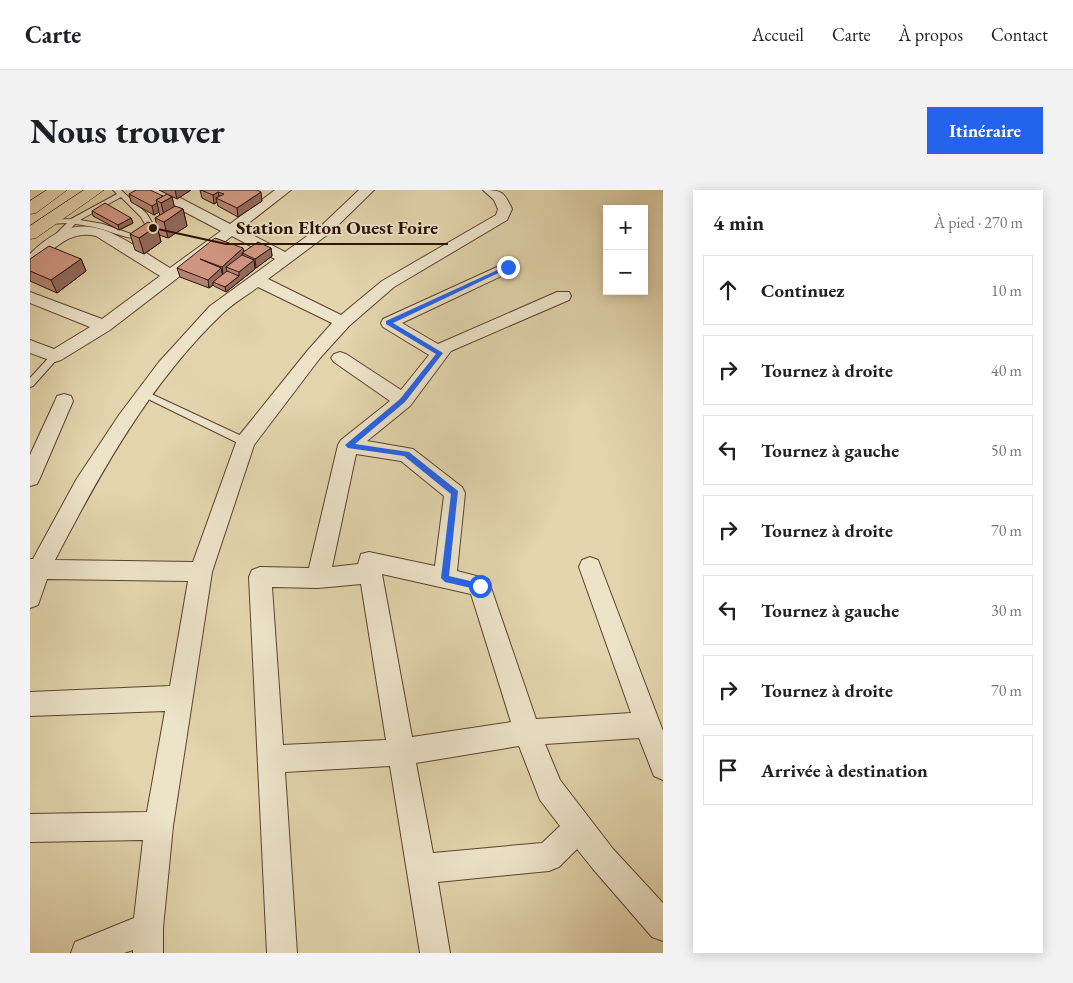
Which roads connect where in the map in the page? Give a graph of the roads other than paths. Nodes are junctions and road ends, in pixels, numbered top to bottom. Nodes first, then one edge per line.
1 (40, 190) edge
2 (58, 190) edge
3 (78, 190) edge
4 (96, 190) edge
5 (154, 190) edge
6 (284, 190) edge
7 (367, 190) edge
8 (490, 190) edge
9 (118, 192) edge
10 (201, 195) edge
11 (30, 197) edge
12 (186, 206) junction
13 (30, 209) edge
14 (73, 221) junction
15 (30, 222) edge
16 (231, 229) junction
17 (54, 230) junction
18 (30, 234) edge
19 (286, 258) junction
20 (30, 263) edge
21 (508, 267) dead end
22 (170, 275) junction
23 (256, 280) junction
24 (563, 296) dead end
25 (30, 297) edge
26 (343, 322) junction
27 (104, 326) junction
28 (30, 346) edge
29 (440, 353) junction
30 (55, 356) junction
31 (340, 358) dead end
32 (30, 384) edge
33 (145, 394) junction
34 (64, 401) dead end
35 (403, 401) junction
36 (245, 442) junction
37 (348, 445) junction
38 (30, 478) edge
39 (590, 567) dead end
40 (34, 569) edge
41 (201, 572) junction
42 (371, 572) junction
43 (318, 578) junction
44 (445, 578) junction
45 (30, 598) edge
46 (180, 698) junction
47 (30, 704) edge
48 (648, 725) junction
49 (527, 732) junction
50 (402, 752) junction
51 (270, 759) junction
52 (663, 767) edge
53 (159, 826) junction
54 (30, 828) edge
55 (579, 828) junction
56 (421, 869) junction
57 (663, 926) edge
58 (148, 940) edge
59 (86, 953) edge
60 (282, 953) edge
61 (435, 953) edge

1 - 11 highway
2 - 13 highway
3 - 15 highway
4 - 17 highway
5 - 12 street
6 - 16 street
7 - 19 street
8 - 26 street
9 - 14 lane
9 - 14 lane
10 - 12 street
12 - 16 street
14 - 17 lane
14 - 17 lane
16 - 19 street
16 - 22 street
17 - 18 highway
17 - 20 street
17 - 22 street
19 - 23 street
21 - 29 street
22 - 27 street
23 - 26 street
23 - 33 street
24 - 29 street
25 - 27 street
26 - 36 street
27 - 30 street
28 - 30 street
29 - 35 street
30 - 32 lane
31 - 35 street
33 - 36 lane
33 - 40 street
34 - 38 street
35 - 37 street
36 - 41 street
37 - 43 street
37 - 44 street
39 - 48 street
40 - 41 street
40 - 45 street
41 - 46 street
42 - 43 street
42 - 44 street
42 - 50 street
43 - 51 street
44 - 49 street
46 - 47 street
46 - 53 street
48 - 49 street
48 - 52 street
49 - 50 street
49 - 55 street
50 - 51 street
50 - 56 street
51 - 60 street
53 - 54 street
53 - 58 street
55 - 56 street
55 - 57 street
56 - 61 street
58 - 59 street

